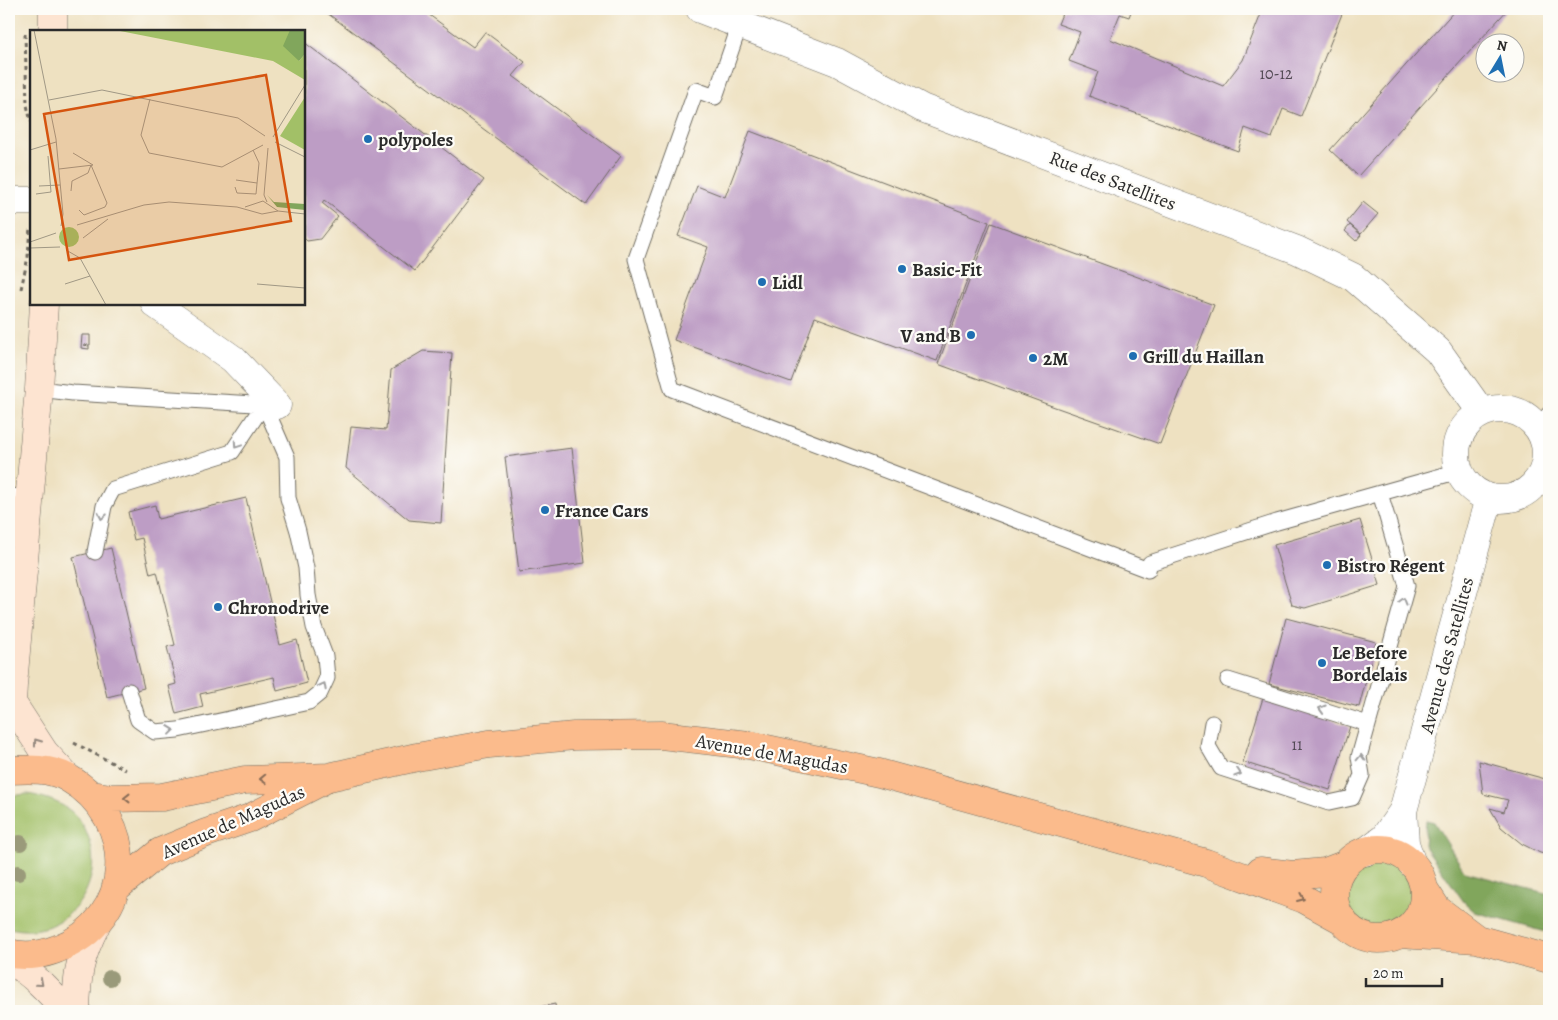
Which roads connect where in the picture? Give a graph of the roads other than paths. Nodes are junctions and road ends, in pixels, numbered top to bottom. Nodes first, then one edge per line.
1 (52, 9) edge
2 (700, 9) edge
3 (740, 24) junction
4 (53, 30) edge
5 (30, 201) edge
6 (9, 202) edge
7 (44, 305) edge
8 (156, 305) edge
9 (39, 389) junction
10 (270, 405) junction
11 (1482, 413) junction
12 (1543, 421) edge
13 (1546, 469) edge
14 (1459, 471) junction
15 (1380, 493) junction
16 (19, 497) edge
17 (1489, 498) junction
18 (95, 552) dead end
19 (1228, 680) dead end
20 (129, 692) dead end
21 (10, 706) edge
22 (1212, 723) dead end
23 (1368, 724) junction
24 (9, 770) edge
25 (329, 777) junction
26 (67, 778) junction
27 (92, 795) junction
28 (1403, 811) junction
29 (1355, 858) junction
30 (1206, 863) junction
31 (1412, 864) junction
32 (116, 888) junction
33 (1424, 889) junction
34 (1344, 922) junction
35 (96, 925) junction
36 (1400, 934) junction
37 (1477, 938) junction
38 (9, 953) edge
39 (1549, 959) edge
40 (9, 960) edge
41 (66, 1011) edge
42 (76, 1011) edge

1 - 4 street
2 - 3 street, Rue des Satellites
3 - 11 street, Rue des Satellites
3 - 15 lane
5 - 6 street
7 - 9 street
8 - 10 street
9 - 10 lane
9 - 16 street
10 -> 18 lane
20 -> 10 lane
11 - 12 street
11 - 14 street
12 - 13 street
13 - 17 street
14 - 15 lane
14 - 17 street
23 -> 15 lane
16 - 21 street
17 - 28 street, Avenue des Satellites
23 -> 19 lane
26 -> 21 street
22 -> 23 lane
24 - 26 main road
25 -> 27 main road, Avenue de Magudas
25 - 30 main road, Avenue de Magudas
25 - 32 main road, Avenue de Magudas
26 - 27 main road
27 - 32 main road
28 - 29 street, Avenue des Satellites
28 - 31 street, Avenue des Satellites
29 - 30 main road, Avenue de Magudas
29 - 31 main road
29 - 34 main road
30 -> 34 main road, Avenue de Magudas
31 - 33 main road
32 - 35 main road
33 - 36 main road
33 - 37 main road
34 - 36 main road
35 - 38 main road
35 - 42 street
36 - 37 main road
37 - 39 main road
40 -> 41 street

